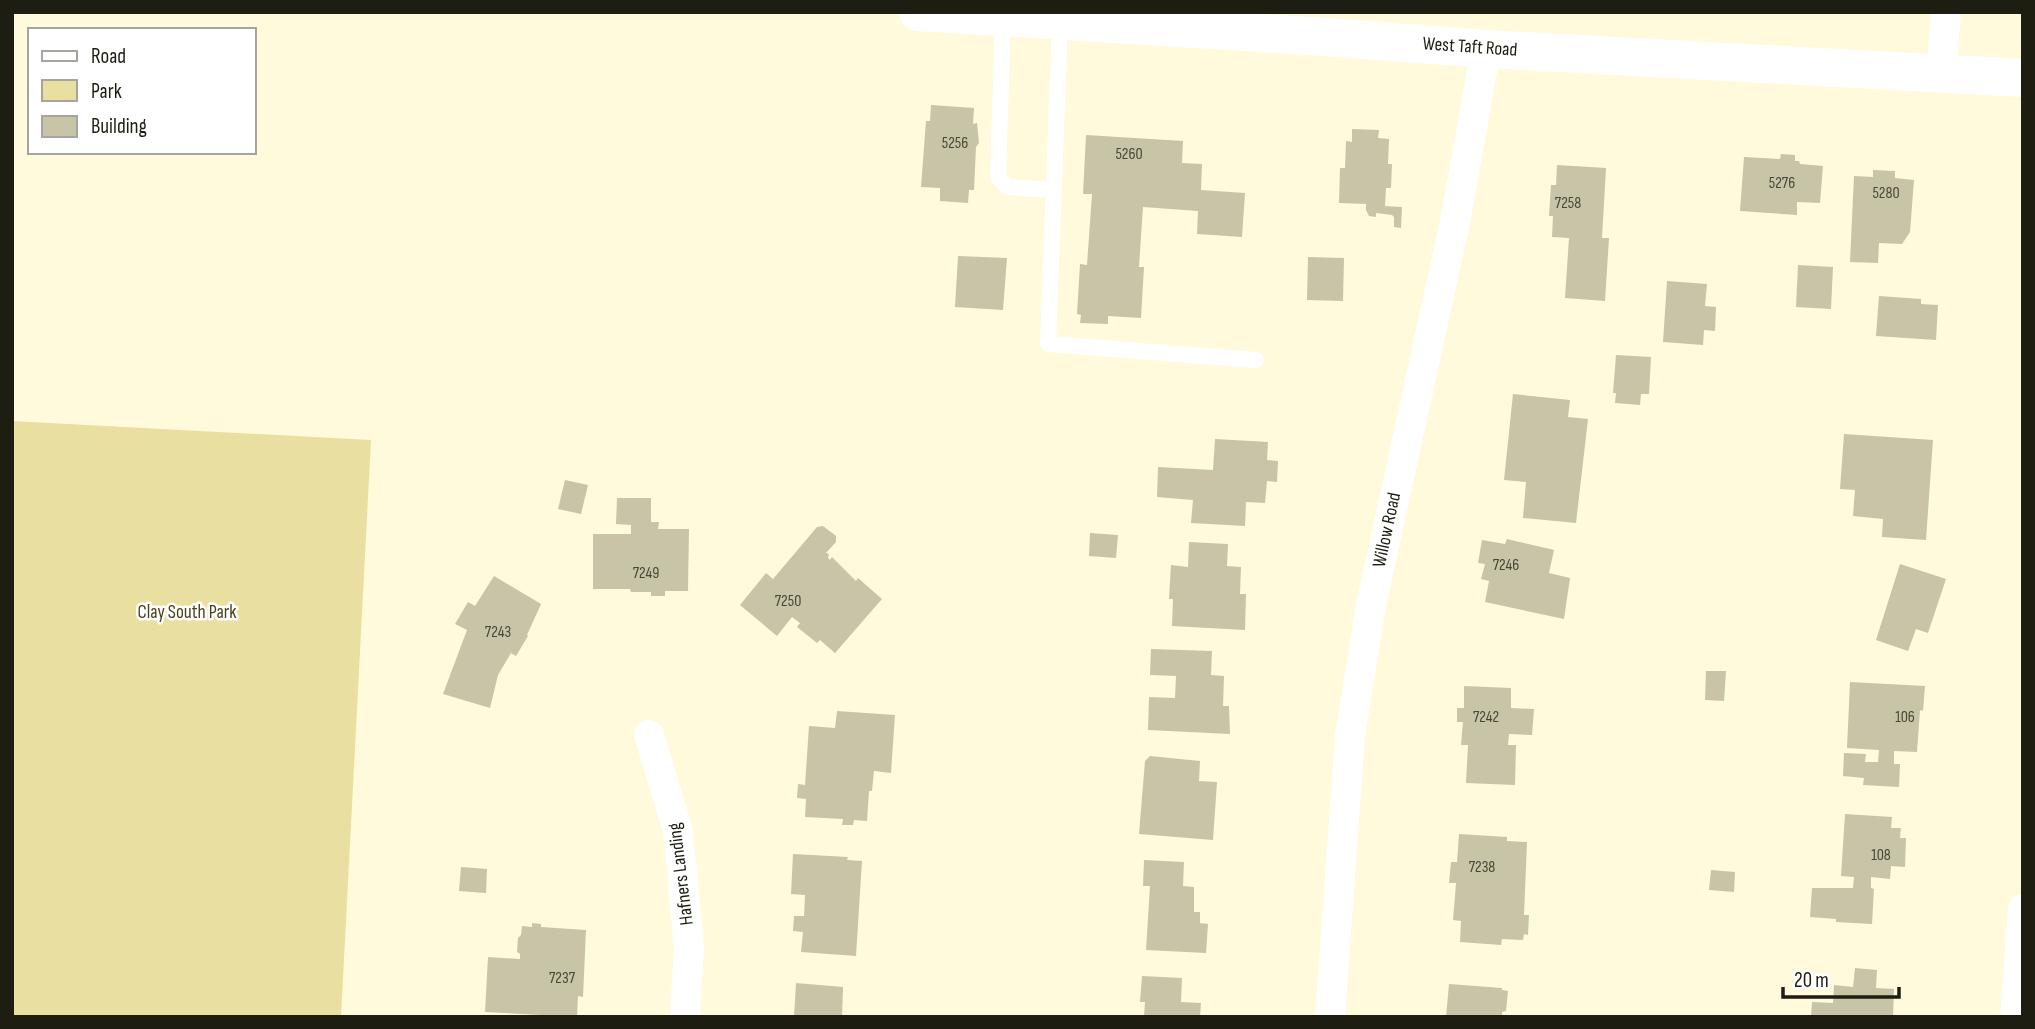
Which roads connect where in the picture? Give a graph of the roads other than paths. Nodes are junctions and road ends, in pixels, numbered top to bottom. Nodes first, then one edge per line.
1 (918, 12) edge
2 (1946, 12) edge
3 (1003, 17) junction
4 (1060, 21) junction
5 (1312, 24) edge
6 (1486, 48) junction
7 (1941, 73) junction
8 (2023, 78) edge
9 (1053, 190) junction
10 (1256, 360) dead end
11 (649, 735) dead end
12 (2023, 909) edge
13 (685, 1017) edge
14 (1329, 1017) edge
15 (2015, 1017) edge

1 - 3 main road, West Taft Road
2 - 7 street
3 - 4 main road, West Taft Road
3 - 9 lane
4 - 5 main road, West Taft Road
4 - 9 lane
5 - 6 main road, West Taft Road
6 - 7 main road, West Taft Road
6 - 14 street, Willow Road
7 - 8 main road, West Taft Road
9 - 10 lane
11 - 13 street, Hafners Landing
12 - 15 street

